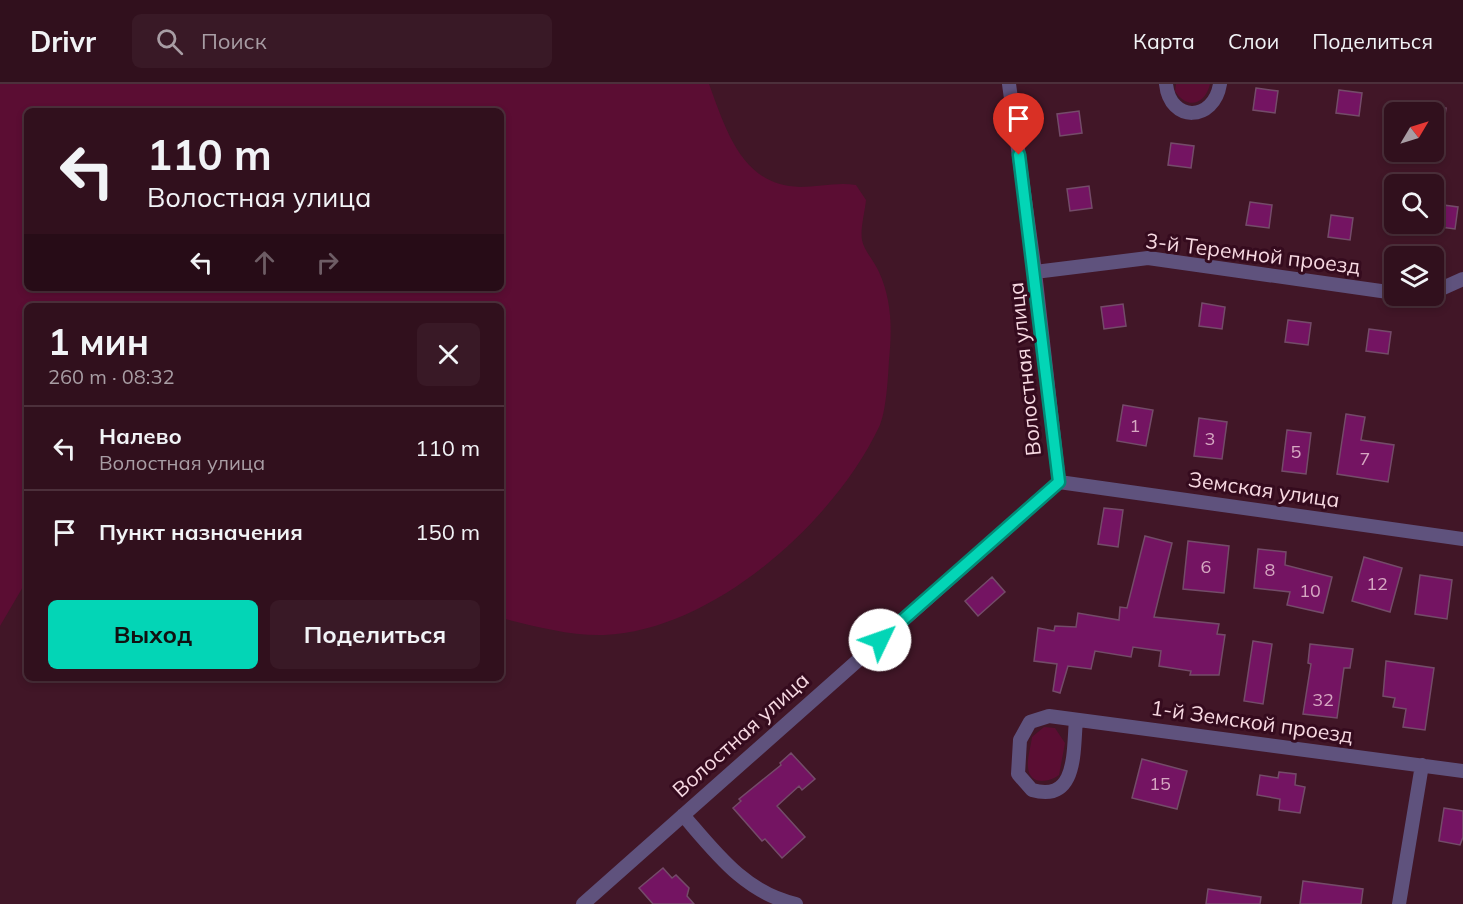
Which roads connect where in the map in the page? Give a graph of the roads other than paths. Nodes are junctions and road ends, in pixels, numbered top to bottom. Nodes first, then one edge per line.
1 (1009, 84) edge
2 (1166, 84) edge
3 (1220, 84) edge
4 (1035, 272) junction
5 (1463, 279) edge
6 (1444, 288) edge
7 (1384, 290) edge
8 (1059, 482) junction
9 (1463, 539) edge
10 (1076, 720) junction
11 (1422, 765) junction
12 (1463, 771) edge
13 (683, 816) junction
14 (583, 904) edge
15 (796, 904) edge
16 (1399, 904) edge

1 - 4 street, Волостная улица
2 - 3 street
4 - 7 street, 3-й Теремной проезд
4 - 8 street, Волостная улица
5 - 6 street
8 - 9 street, Земская улица
8 - 13 street, Волостная улица
10 - 10 street, 1-й Земской проезд
10 - 11 street, 1-й Земской проезд
11 - 12 street, 1-й Земской проезд
11 - 16 street
13 - 14 street, Волостная улица
13 - 15 street

